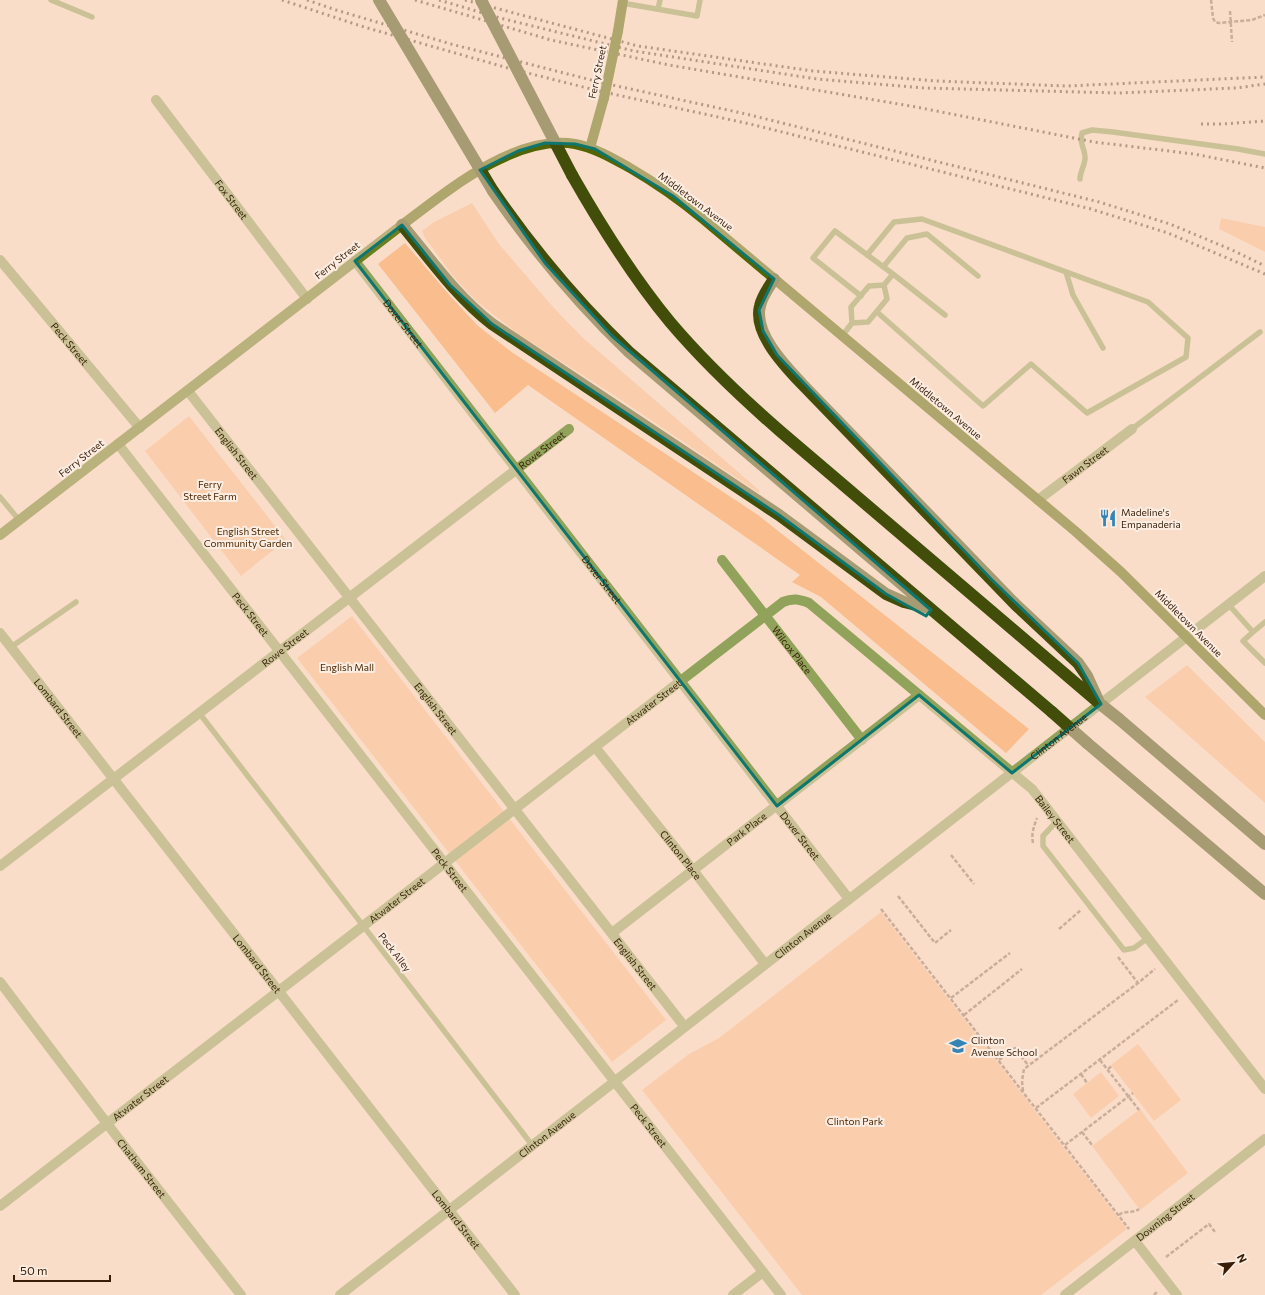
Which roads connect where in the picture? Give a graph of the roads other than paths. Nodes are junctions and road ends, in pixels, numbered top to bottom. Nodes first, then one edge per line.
1 (50, 0) edge
2 (379, 0) edge
3 (481, 0) edge
4 (660, 0) edge
5 (700, 0) edge
6 (623, 1) edge
7 (658, 9) junction
8 (92, 17) dead end
9 (156, 100) dead end
10 (590, 148) junction
11 (1265, 154) edge
12 (1080, 179) dead end
13 (402, 225) junction
14 (867, 255) junction
15 (0, 260) edge
16 (355, 261) junction
17 (883, 267) junction
18 (1066, 272) junction
19 (892, 274) junction
20 (978, 276) dead end
21 (774, 279) junction
22 (884, 285) junction
23 (861, 296) junction
24 (307, 299) junction
25 (877, 312) junction
26 (945, 315) dead end
27 (852, 323) junction
28 (1260, 332) dead end
29 (842, 336) junction
30 (1103, 348) dead end
31 (188, 391) junction
32 (140, 428) junction
33 (569, 429) dead end
34 (1132, 429) joint
35 (118, 444) junction
36 (516, 470) junction
37 (0, 497) edge
38 (1038, 500) junction
39 (19, 520) junction
40 (0, 535) edge
41 (722, 560) dead end
42 (1265, 576) edge
43 (350, 598) junction
44 (795, 599) joint
45 (76, 602) dead end
46 (1229, 605) junction
47 (929, 608) junction
48 (766, 616) junction
49 (1265, 622) edge
50 (1253, 632) junction
51 (0, 633) edge
52 (1187, 638) junction
53 (11, 647) junction
54 (280, 651) junction
55 (1265, 663) edge
56 (680, 681) junction
57 (1087, 686) junction
58 (919, 696) junction
59 (200, 714) junction
60 (1265, 714) edge
61 (862, 740) junction
62 (595, 747) junction
63 (1012, 773) junction
64 (113, 779) junction
65 (777, 806) junction
66 (515, 809) junction
67 (1057, 821) junction
68 (1265, 844) edge
69 (444, 863) junction
70 (0, 866) edge
71 (693, 870) junction
72 (1265, 894) edge
73 (849, 899) junction
74 (364, 926) junction
75 (612, 934) junction
76 (1148, 938) junction
77 (765, 964) junction
78 (0, 982) edge
79 (279, 991) junction
80 (684, 1026) junction
81 (614, 1081) junction
82 (1265, 1089) edge
83 (107, 1123) junction
84 (1265, 1139) edge
85 (532, 1145) junction
86 (0, 1206) edge
87 (448, 1210) junction
88 (1135, 1241) junction
89 (763, 1272) junction
90 (241, 1295) edge
91 (340, 1295) edge
92 (515, 1295) edge
93 (733, 1295) edge
94 (781, 1295) edge
95 (1065, 1295) edge
96 (1177, 1295) edge

1 - 8 lane
2 - 47 highway, bridge
3 - 57 highway, bridge
4 - 7 lane
5 - 7 lane
6 - 7 lane
6 - 10 main road, Ferry Street, bridge
9 - 24 street, Fox Street
10 - 13 main road, Ferry Street
10 - 21 main road, Middletown Avenue
11 - 12 lane
13 - 16 main road, Ferry Street
13 - 47 highway
14 - 17 lane
14 - 18 lane
14 - 23 lane
15 - 32 street, Peck Street
16 - 24 main road, Ferry Street
16 - 36 street, Dover Street
17 - 19 lane
17 - 20 lane
18 - 25 lane
18 - 30 lane
19 - 22 lane
19 - 26 lane
21 - 29 main road, Middletown Avenue
21 - 57 highway
22 - 23 lane
22 - 25 lane
23 - 27 lane
24 - 31 main road, Ferry Street
25 - 27 lane
27 - 29 lane
28 - 34 lane
29 - 38 main road, Middletown Avenue
31 - 32 main road, Ferry Street
31 - 43 street, English Street
32 - 35 main road, Ferry Street
33 - 36 street, Rowe Street
34 - 38 street, Fawn Street
35 - 39 main road, Ferry Street
35 - 54 street, Peck Street
36 - 43 street, Rowe Street
36 - 56 street, Dover Street
37 - 39 lane
38 - 52 main road, Middletown Avenue
39 - 40 main road, Ferry Street
41 - 48 street, Wilcox Place
42 - 46 street, Clinton Avenue
43 - 54 street, Rowe Street
43 - 66 street, English Street
44 - 48 street, Atwater Street
44 - 58 street, Bailey Street
45 - 53 lane
46 - 50 lane
46 - 52 street, Clinton Avenue
47 - 72 highway, bridge
48 - 56 street, Atwater Street
48 - 61 street, Wilcox Place
49 - 50 lane
50 - 55 lane
51 - 53 street, Lombard Street
52 - 60 main road, Middletown Avenue
52 - 63 street, Clinton Avenue
53 - 64 street, Lombard Street
54 - 59 street, Rowe Street
54 - 69 street, Peck Street
56 - 62 street, Atwater Street
56 - 65 street, Dover Street
57 - 68 highway, bridge
58 - 61 street, Park Place
58 - 63 street, Bailey Street
59 - 64 street, Rowe Street
59 - 74 lane, Peck Alley
61 - 65 street, Park Place
62 - 66 street, Atwater Street
62 - 71 street, Clinton Place
63 - 67 street, Bailey Street
63 - 73 street, Clinton Avenue
64 - 70 street, Rowe Street
64 - 79 street, Lombard Street
65 - 71 street, Park Place
65 - 73 street, Dover Street
66 - 69 street, Atwater Street
66 - 75 street, English Street
67 - 76 street, Bailey Street
67 - 76 lane
69 - 74 street, Atwater Street
69 - 81 street, Peck Street
71 - 75 street, Park Place
71 - 77 street, Clinton Place
73 - 77 street, Clinton Avenue
74 - 79 street, Atwater Street
74 - 85 lane, Peck Alley
75 - 80 street, English Street
76 - 82 street, Bailey Street
77 - 80 street, Clinton Avenue
78 - 83 street, Chatham Street
79 - 83 street, Atwater Street
79 - 87 street, Lombard Street
80 - 81 street, Clinton Avenue
81 - 85 street, Clinton Avenue
81 - 89 street, Peck Street
83 - 86 street, Atwater Street
83 - 90 street, Chatham Street
84 - 88 street, Downing Street
85 - 87 street, Clinton Avenue
87 - 91 street, Clinton Avenue
87 - 92 street, Lombard Street
88 - 95 street, Downing Street
88 - 96 street
89 - 93 street
89 - 94 street, Peck Street

